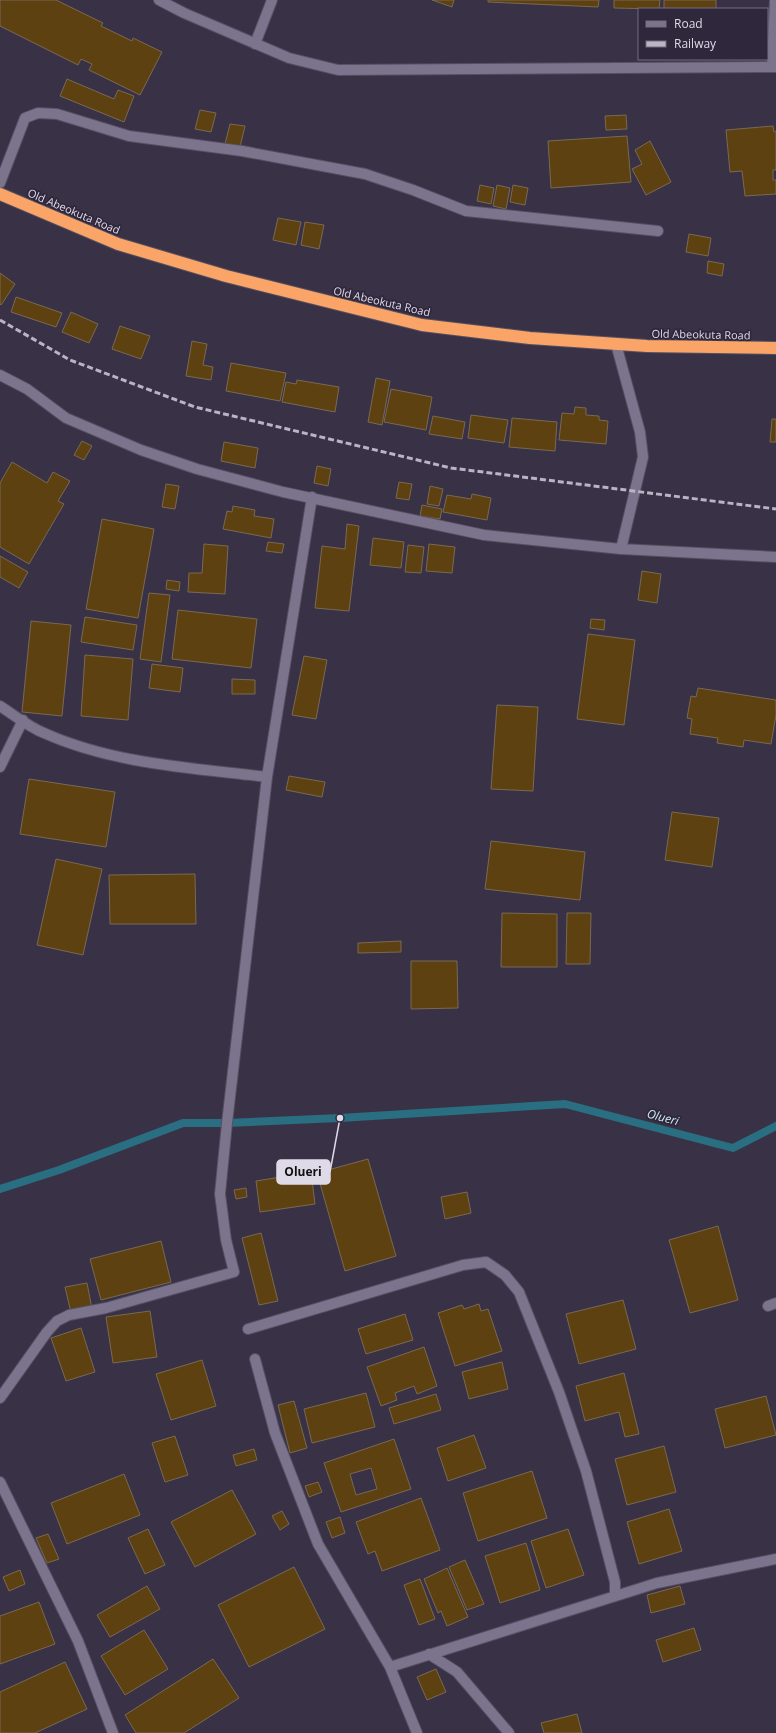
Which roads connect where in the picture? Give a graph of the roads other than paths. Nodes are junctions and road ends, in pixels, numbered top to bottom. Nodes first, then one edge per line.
1 (159, 0) edge
2 (272, 0) edge
3 (775, 0) edge
4 (255, 44) junction
5 (774, 67) edge
6 (0, 183) edge
7 (0, 194) edge
8 (658, 231) dead end
9 (616, 344) junction
10 (776, 348) edge
11 (0, 376) edge
12 (312, 497) junction
13 (621, 549) junction
14 (776, 557) edge
15 (0, 706) edge
16 (22, 720) junction
17 (0, 767) edge
18 (267, 777) junction
19 (248, 1329) dead end
20 (255, 1359) dead end
21 (0, 1398) edge
22 (0, 1482) edge
23 (776, 1559) edge
24 (616, 1596) junction
25 (429, 1654) junction
26 (390, 1667) junction
27 (113, 1733) edge
28 (417, 1733) edge
29 (509, 1733) edge

1 - 4 street
2 - 4 street
3 - 5 street
4 - 5 street
6 - 8 street
7 - 9 highway, Old Abeokuta Road
9 - 10 highway, Old Abeokuta Road
9 - 13 street
11 - 12 street
12 - 13 street
12 - 18 street
13 - 14 street
15 - 16 street
16 - 17 street
16 - 18 street
18 - 21 street
19 - 24 street
20 - 26 street
22 - 27 street
23 - 24 street
24 - 25 street
25 - 26 street
25 - 29 street
26 - 28 street

